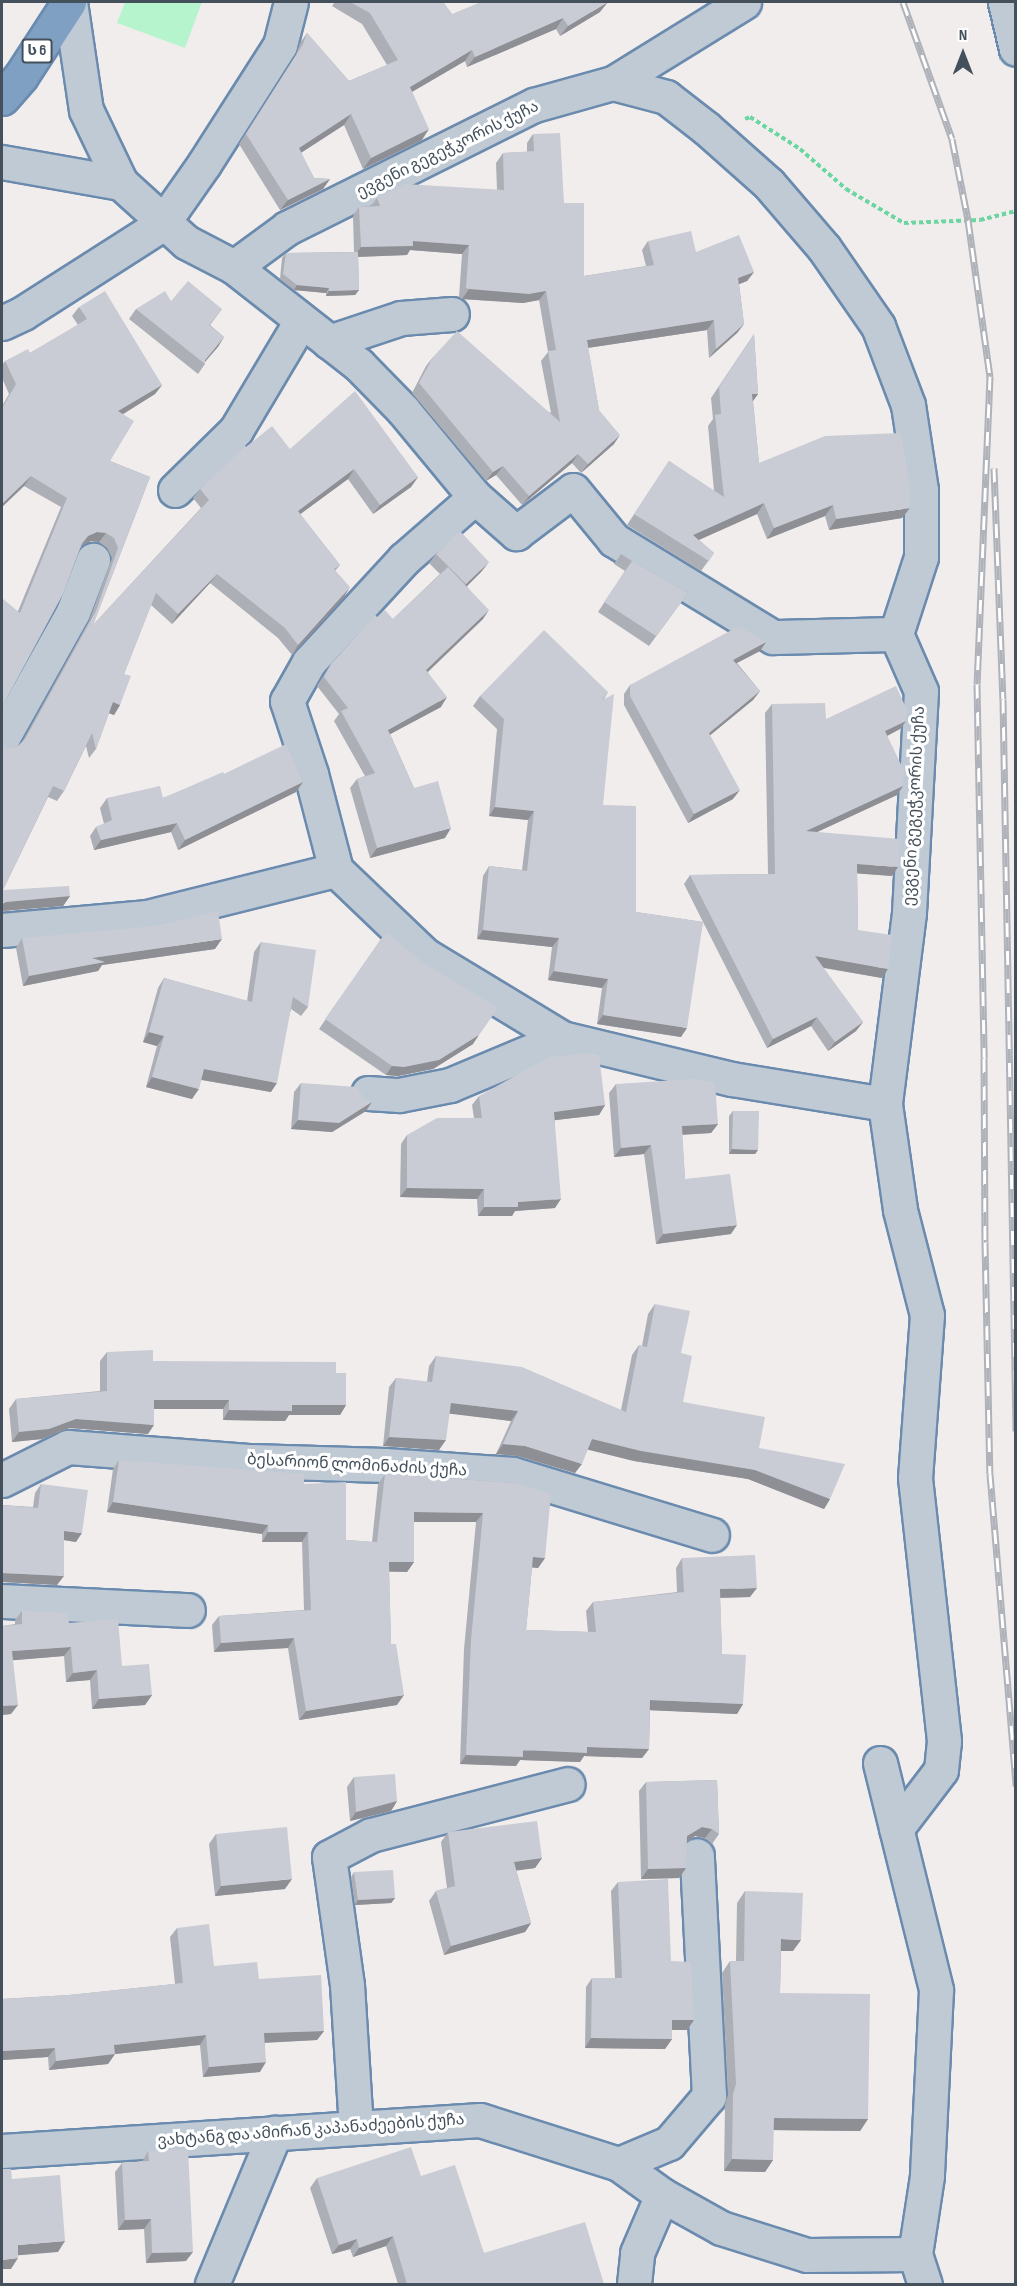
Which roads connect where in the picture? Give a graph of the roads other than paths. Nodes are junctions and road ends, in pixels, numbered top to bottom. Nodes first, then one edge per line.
1 (70, 2) edge
2 (291, 2) edge
3 (744, 2) edge
4 (1005, 2) edge
5 (1016, 49) edge
6 (613, 82) junction
7 (2, 98) edge
8 (2, 162) edge
9 (121, 183) junction
10 (162, 224) junction
11 (234, 267) junction
12 (452, 314) dead end
13 (301, 321) junction
14 (2, 323) edge
15 (329, 342) junction
16 (175, 490) dead end
17 (476, 497) junction
18 (93, 560) dead end
19 (896, 634) junction
20 (2, 739) edge
21 (336, 870) junction
22 (2, 930) edge
23 (562, 1038) junction
24 (368, 1093) dead end
25 (885, 1104) junction
26 (2, 1480) edge
27 (712, 1535) dead end
28 (2, 1601) edge
29 (188, 1610) dead end
30 (880, 1763) dead end
31 (568, 1784) dead end
32 (896, 1830) junction
33 (697, 1855) dead end
34 (356, 2128) junction
35 (275, 2133) junction
36 (2, 2151) edge
37 (619, 2164) junction
38 (662, 2195) junction
39 (920, 2269) edge
40 (212, 2284) edge
41 (634, 2284) edge

1 - 7 highway, ს 6
1 - 9 street
2 - 10 street
3 - 6 street, ევგენი გეგეჭკორის ქუჩა
4 - 5 street
6 - 11 street, ევგენი გეგეჭკორის ქუჩა
6 - 19 street
8 - 9 street
9 - 10 street
10 - 11 street
10 - 14 street
11 - 13 street
12 - 15 street
13 - 15 street
13 - 16 street
15 - 17 street
17 - 19 street
17 - 21 street
18 - 20 street
19 - 25 street, ევგენი გეგეჭკორის ქუჩა
21 - 22 street
21 - 23 street
23 - 24 street
23 - 25 street
25 - 32 street, ევგენი გეგეჭკორის ქუჩა
26 - 27 street, ბესარიონ ლომინაძის ქუჩა
28 - 29 street
30 - 32 street
31 - 34 street
32 - 39 street
33 - 37 street
34 - 35 street, ვახტანგ და ამირან კაპანაძეების ქუჩა
34 - 37 street, ვახტანგ და ამირან კაპანაძეების ქუჩა
35 - 36 street, ვახტანგ და ამირან კაპანაძეების ქუჩა
35 - 40 street
37 - 38 street, ვახტანგ და ამირან კაპანაძეების ქუჩა
38 - 39 street, ვახტანგ და ამირან კაპანაძეების ქუჩა
38 - 41 street

